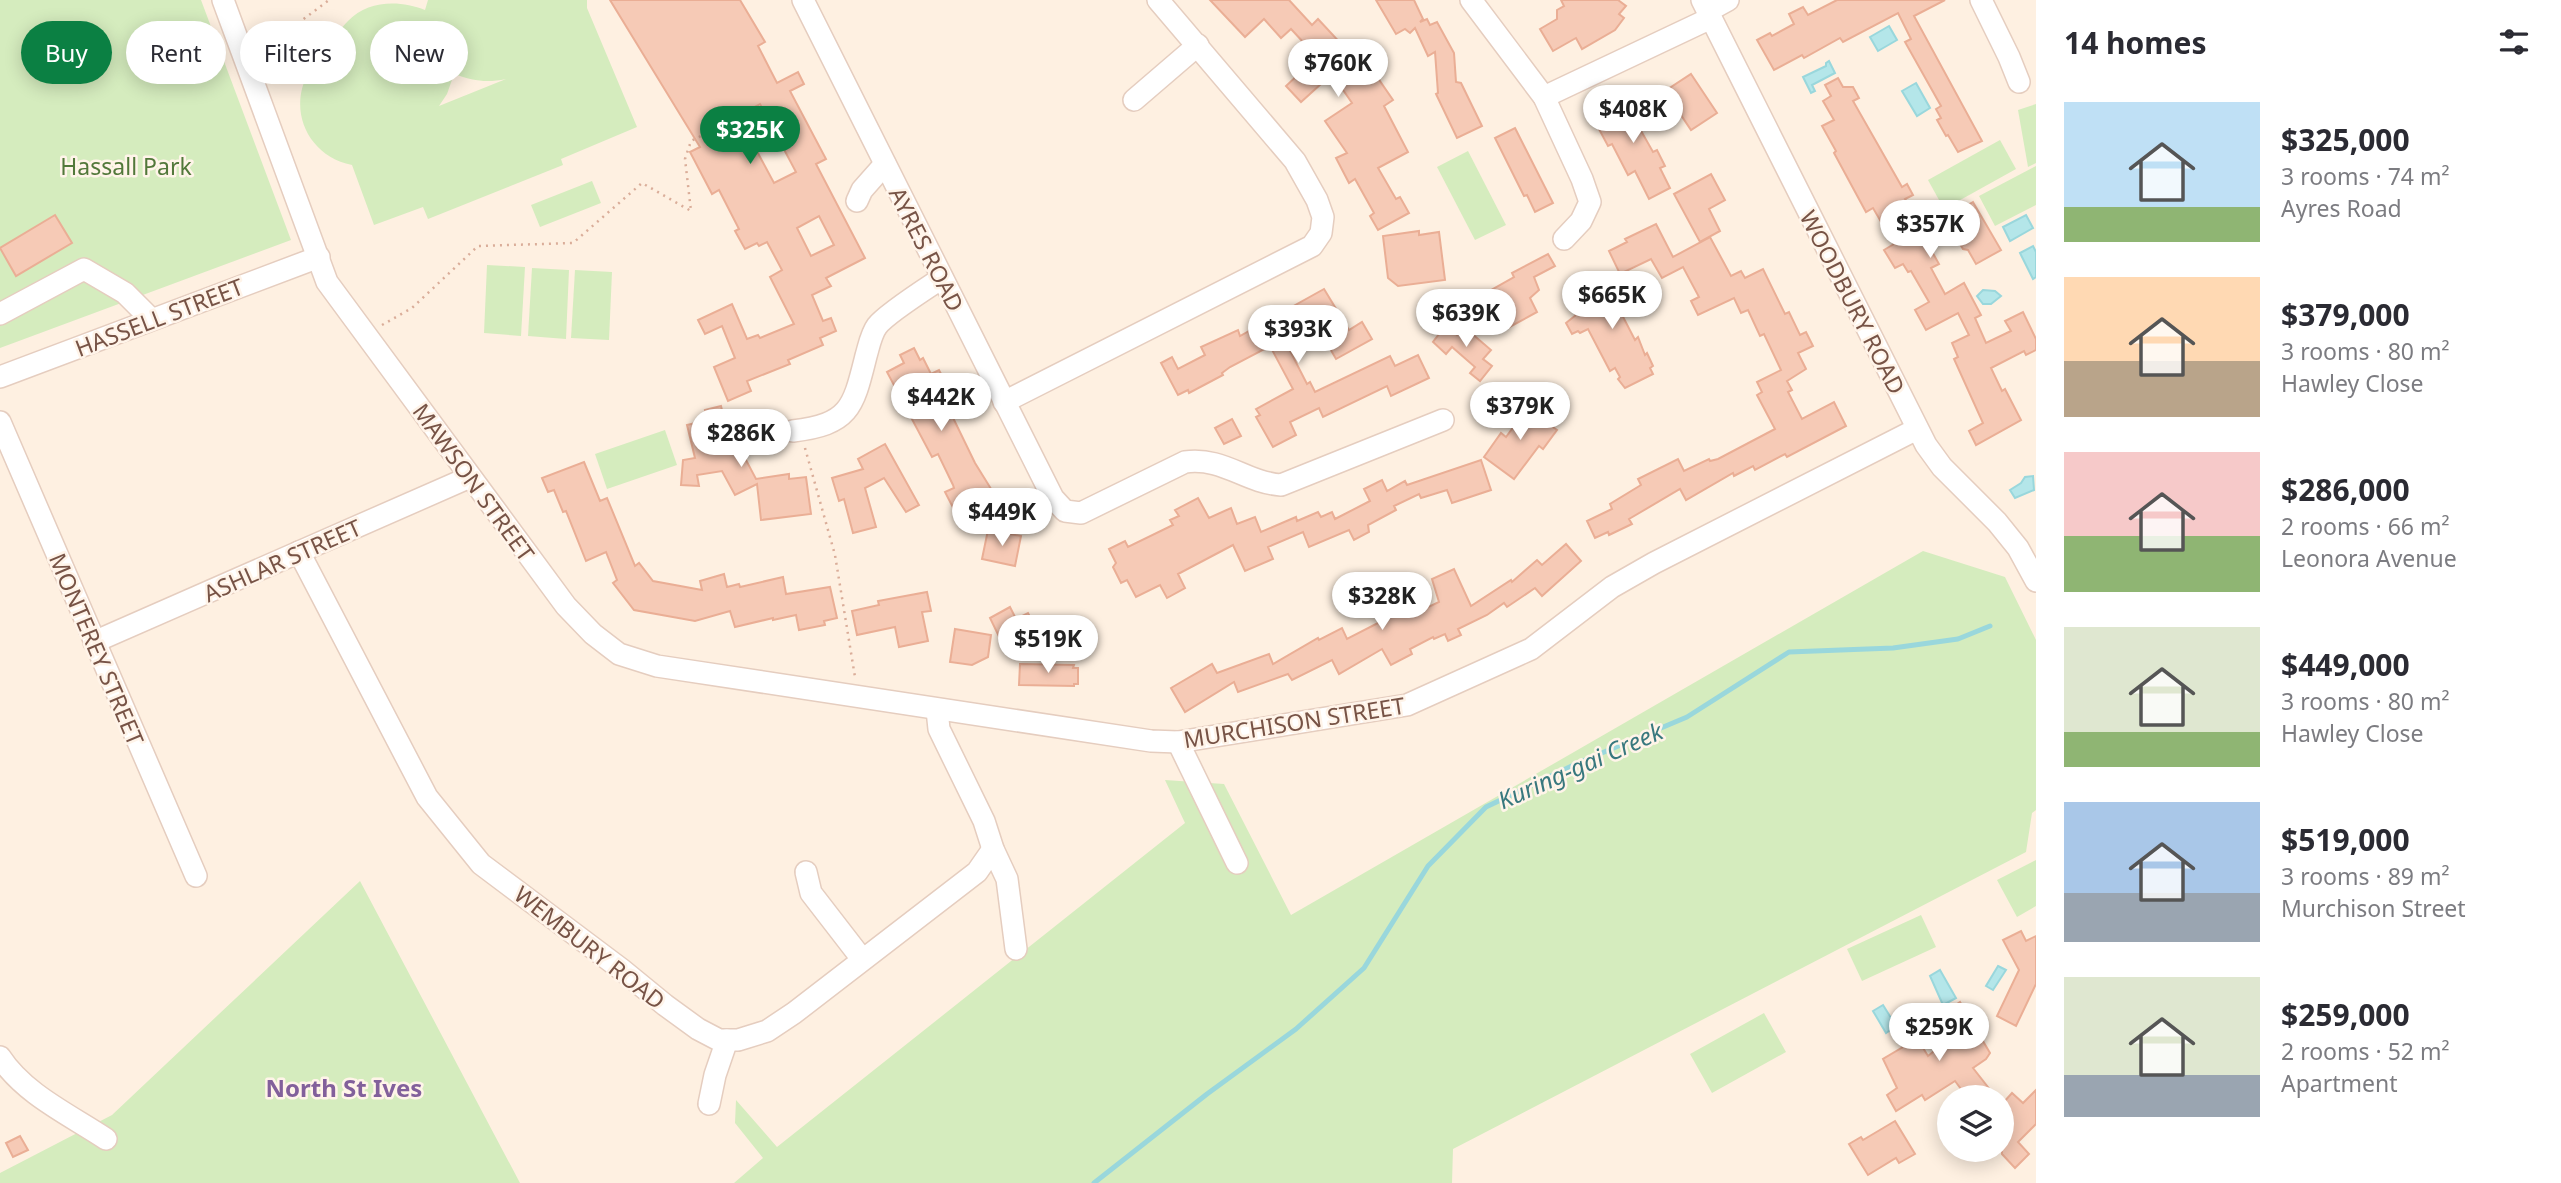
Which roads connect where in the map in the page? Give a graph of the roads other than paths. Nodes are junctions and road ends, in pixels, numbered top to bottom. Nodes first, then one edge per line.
1 (223, 0) edge
2 (803, 0) edge
3 (1158, 0) edge
4 (1471, 0) edge
5 (1728, 0) edge
6 (1981, 0) edge
7 (1707, 10) edge
8 (1198, 44) junction
9 (2019, 82) dead end
10 (1544, 97) junction
11 (1134, 100) dead end
12 (885, 164) junction
13 (857, 201) dead end
14 (1564, 239) dead end
15 (319, 257) junction
16 (942, 278) junction
17 (0, 314) edge
18 (151, 319) junction
19 (1, 374) edge
20 (1004, 402) junction
21 (1443, 420) dead end
22 (0, 422) edge
23 (1917, 429) junction
24 (793, 431) road end
25 (470, 477) junction
26 (299, 552) junction
27 (2036, 581) edge
28 (94, 642) junction
29 (937, 710) junction
30 (1178, 742) junction
31 (993, 849) junction
32 (1237, 863) dead end
33 (806, 872) dead end
34 (196, 876) dead end
35 (1016, 949) dead end
36 (862, 959) junction
37 (726, 1040) junction
38 (0, 1057) edge
39 (709, 1104) dead end
40 (106, 1139) dead end

1 - 15 street, MAWSON STREET
2 - 12 street, AYRES ROAD
3 - 8 street
4 - 10 street
5 - 7 street
6 - 9 street
7 - 10 street
7 - 23 street, WOODBURY ROAD
8 - 11 street
8 - 20 street
10 - 14 street
12 - 13 street
12 - 16 street, AYRES ROAD
15 - 18 street, HASSELL STREET
15 - 25 street, MAWSON STREET
16 - 20 street, AYRES ROAD
16 - 24 street
17 - 18 street
18 - 19 street, HASSELL STREET
20 - 21 street, AYRES ROAD
22 - 28 street, MONTEREY STREET
23 - 27 street, WOODBURY ROAD
23 - 30 street, MURCHISON STREET
25 - 26 street, ASHLAR STREET
25 - 29 street, MAWSON STREET
26 - 28 street, ASHLAR STREET
26 - 37 street, WEMBURY ROAD
28 - 34 street, MONTEREY STREET
29 - 30 street, MURCHISON STREET
29 - 31 street
30 - 32 street
31 - 35 street
31 - 36 street
33 - 36 street
36 - 37 street
37 - 39 street
38 - 40 street

